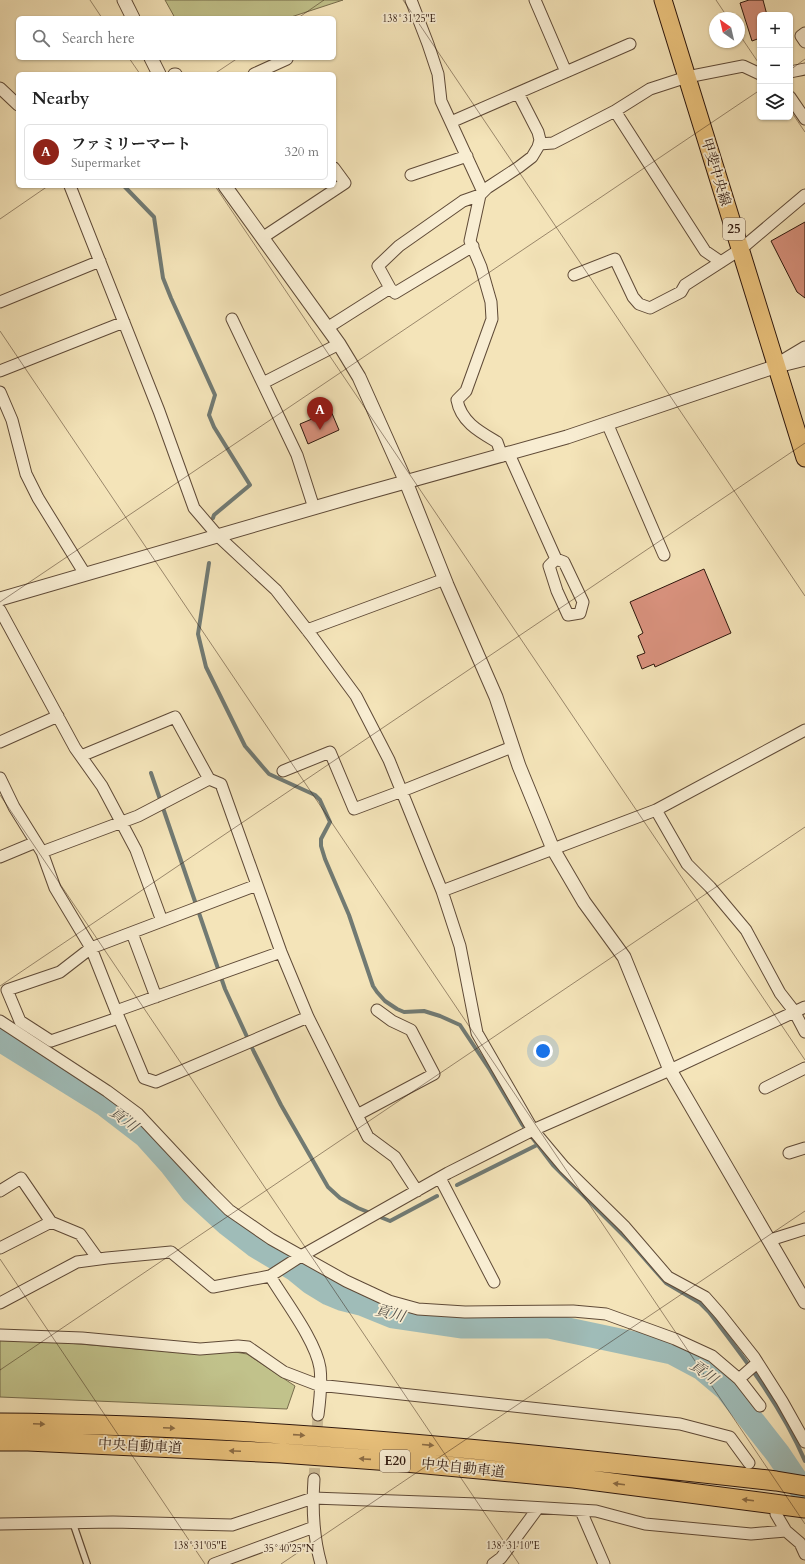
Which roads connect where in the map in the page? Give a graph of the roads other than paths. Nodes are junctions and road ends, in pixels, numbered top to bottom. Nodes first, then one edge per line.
1 (124, 0) edge
2 (411, 0) edge
3 (535, 0) edge
4 (663, 0) edge
5 (132, 16) edge
6 (805, 33) edge
7 (805, 42) edge
8 (630, 44) dead end
9 (152, 60) edge
10 (285, 60) edge
11 (805, 70) edge
12 (158, 72) edge
13 (258, 72) edge
14 (566, 72) junction
15 (793, 72) edge
16 (757, 73) edge
17 (687, 77) junction
18 (0, 88) edge
19 (518, 94) junction
20 (793, 101) edge
21 (16, 103) edge
22 (615, 111) junction
23 (805, 119) edge
24 (451, 122) junction
25 (539, 144) junction
26 (467, 156) junction
27 (336, 171) edge
28 (411, 175) dead end
29 (71, 188) edge
30 (226, 188) edge
31 (482, 193) junction
32 (805, 195) edge
33 (262, 238) junction
34 (473, 246) junction
35 (740, 249) junction
36 (100, 261) junction
37 (721, 262) junction
38 (574, 275) dead end
39 (390, 288) junction
40 (0, 302) edge
41 (232, 319) dead end
42 (124, 322) junction
43 (327, 328) junction
44 (339, 344) junction
45 (805, 348) edge
46 (805, 359) edge
47 (777, 366) junction
48 (0, 371) edge
49 (263, 383) junction
50 (0, 392) edge
51 (607, 423) junction
52 (506, 455) junction
53 (805, 458) edge
54 (406, 482) junction
55 (314, 508) junction
56 (218, 536) junction
57 (664, 555) dead end
58 (556, 559) junction
59 (85, 574) junction
60 (445, 579) junction
61 (0, 599) edge
62 (0, 610) edge
63 (307, 630) junction
64 (58, 716) junction
65 (805, 730) edge
66 (0, 742) edge
67 (512, 747) junction
68 (81, 756) junction
69 (283, 771) dead end
70 (0, 778) edge
71 (209, 780) junction
72 (402, 791) junction
73 (656, 810) junction
74 (121, 822) junction
75 (36, 842) junction
76 (553, 849) junction
77 (42, 852) junction
78 (0, 857) edge
79 (257, 885) junction
80 (442, 891) junction
81 (162, 921) junction
82 (132, 933) junction
83 (91, 948) junction
84 (281, 952) junction
85 (4, 988) edge
86 (156, 997) junction
87 (805, 1007) edge
88 (377, 1010) dead end
89 (794, 1012) junction
90 (117, 1015) junction
91 (308, 1017) junction
92 (0, 1021) edge
93 (805, 1032) edge
94 (805, 1068) edge
95 (670, 1070) junction
96 (765, 1088) dead end
97 (357, 1115) junction
98 (533, 1131) junction
99 (805, 1148) edge
100 (789, 1153) dead end
101 (440, 1178) junction
102 (0, 1191) edge
103 (417, 1191) junction
104 (51, 1222) junction
105 (805, 1228) edge
106 (770, 1240) junction
107 (0, 1248) edge
108 (301, 1256) junction
109 (98, 1259) junction
110 (270, 1276) junction
111 (494, 1282) dead end
112 (805, 1302) edge
113 (0, 1303) edge
114 (0, 1335) edge
115 (757, 1363) junction
116 (741, 1376) junction
117 (321, 1385) junction
118 (760, 1406) dead end
119 (318, 1415) tunnel mouth
120 (0, 1423) edge
121 (0, 1441) edge
122 (805, 1442) edge
123 (749, 1463) dead end
124 (314, 1479) tunnel mouth
125 (805, 1486) edge
126 (313, 1498) junction
127 (538, 1508) junction
128 (789, 1509) edge
129 (581, 1511) junction
130 (73, 1523) junction
131 (0, 1524) edge
132 (314, 1527) junction
133 (786, 1531) junction
134 (805, 1554) edge
135 (87, 1564) edge
136 (214, 1564) edge
137 (321, 1564) edge
138 (493, 1564) edge
139 (604, 1564) edge

1 - 5 street
2 - 24 street
3 - 14 street
4 - 17 main road, 甲斐中央線 / 25
6 - 7 street
8 - 14 street
9 - 12 street
10 - 13 street
11 - 15 street
14 - 19 street
16 - 17 street
17 - 22 street
17 - 35 main road, 甲斐中央線 / 25
18 - 21 street
19 - 24 street
19 - 25 street
20 - 23 street
22 - 25 street
22 - 37 street
24 - 26 street
25 - 31 street
26 - 28 street
26 - 31 street
27 - 33 street
29 - 36 street
30 - 33 street
31 - 34 street
31 - 39 street
32 - 35 street
33 - 43 street
34 - 39 street
34 - 52 street
35 - 37 street
35 - 47 main road, 甲斐中央線 / 25
36 - 40 street
36 - 42 street
37 - 38 street
39 - 43 street
41 - 49 street
42 - 48 street
42 - 56 street
43 - 44 street
44 - 49 street
44 - 54 street
45 - 47 street
46 - 47 street
47 - 51 street
47 - 53 main road, 甲斐中央線 / 25
49 - 55 street
50 - 59 street
51 - 52 street
51 - 57 street
52 - 54 street
52 - 58 street
54 - 55 street
54 - 60 street
55 - 56 street
56 - 59 street
56 - 63 street
58 - 58 street
59 - 61 street
60 - 63 street
60 - 67 street
62 - 64 street
63 - 72 street
64 - 66 street
64 - 68 street
65 - 73 street
67 - 72 street
67 - 76 street
68 - 71 street
68 - 74 street
69 - 72 street
70 - 75 street
71 - 74 street
71 - 79 street
72 - 80 street
73 - 76 street
73 - 89 street
74 - 77 street
74 - 81 street
75 - 77 street
75 - 78 street
76 - 80 street
76 - 95 street
77 - 83 street
79 - 81 street
79 - 84 street
80 - 98 street
81 - 82 street
82 - 83 street
82 - 86 street
83 - 85 street
83 - 90 street
84 - 86 street
84 - 91 street
85 - 90 street
86 - 90 street
87 - 89 street
88 - 97 street
89 - 93 street
89 - 95 street
90 - 91 street
91 - 97 street
92 - 108 street
94 - 96 street
95 - 98 street
95 - 106 street
97 - 103 street
98 - 101 street
98 - 115 street
99 - 100 street
101 - 103 street
101 - 111 street
102 - 104 street
103 - 108 street
104 - 107 street
104 - 109 street
105 - 106 street
106 - 112 street
108 - 110 street
108 - 116 street
109 - 110 street
109 - 113 street
110 - 117 street
114 - 117 street
115 - 116 street
115 - 122 street
116 - 118 street
117 - 119 street
117 - 123 street
120 -> 125 highway, 中央自動車道 / E20
128 -> 121 highway, 中央自動車道 / E20
124 - 126 street
126 - 127 street
126 - 130 street
126 - 132 street
127 - 129 street
127 - 138 street
128 - 133 street
129 - 133 street
129 - 139 street
130 - 131 street
130 - 135 lane
132 - 136 street
132 - 137 street
133 - 134 street

